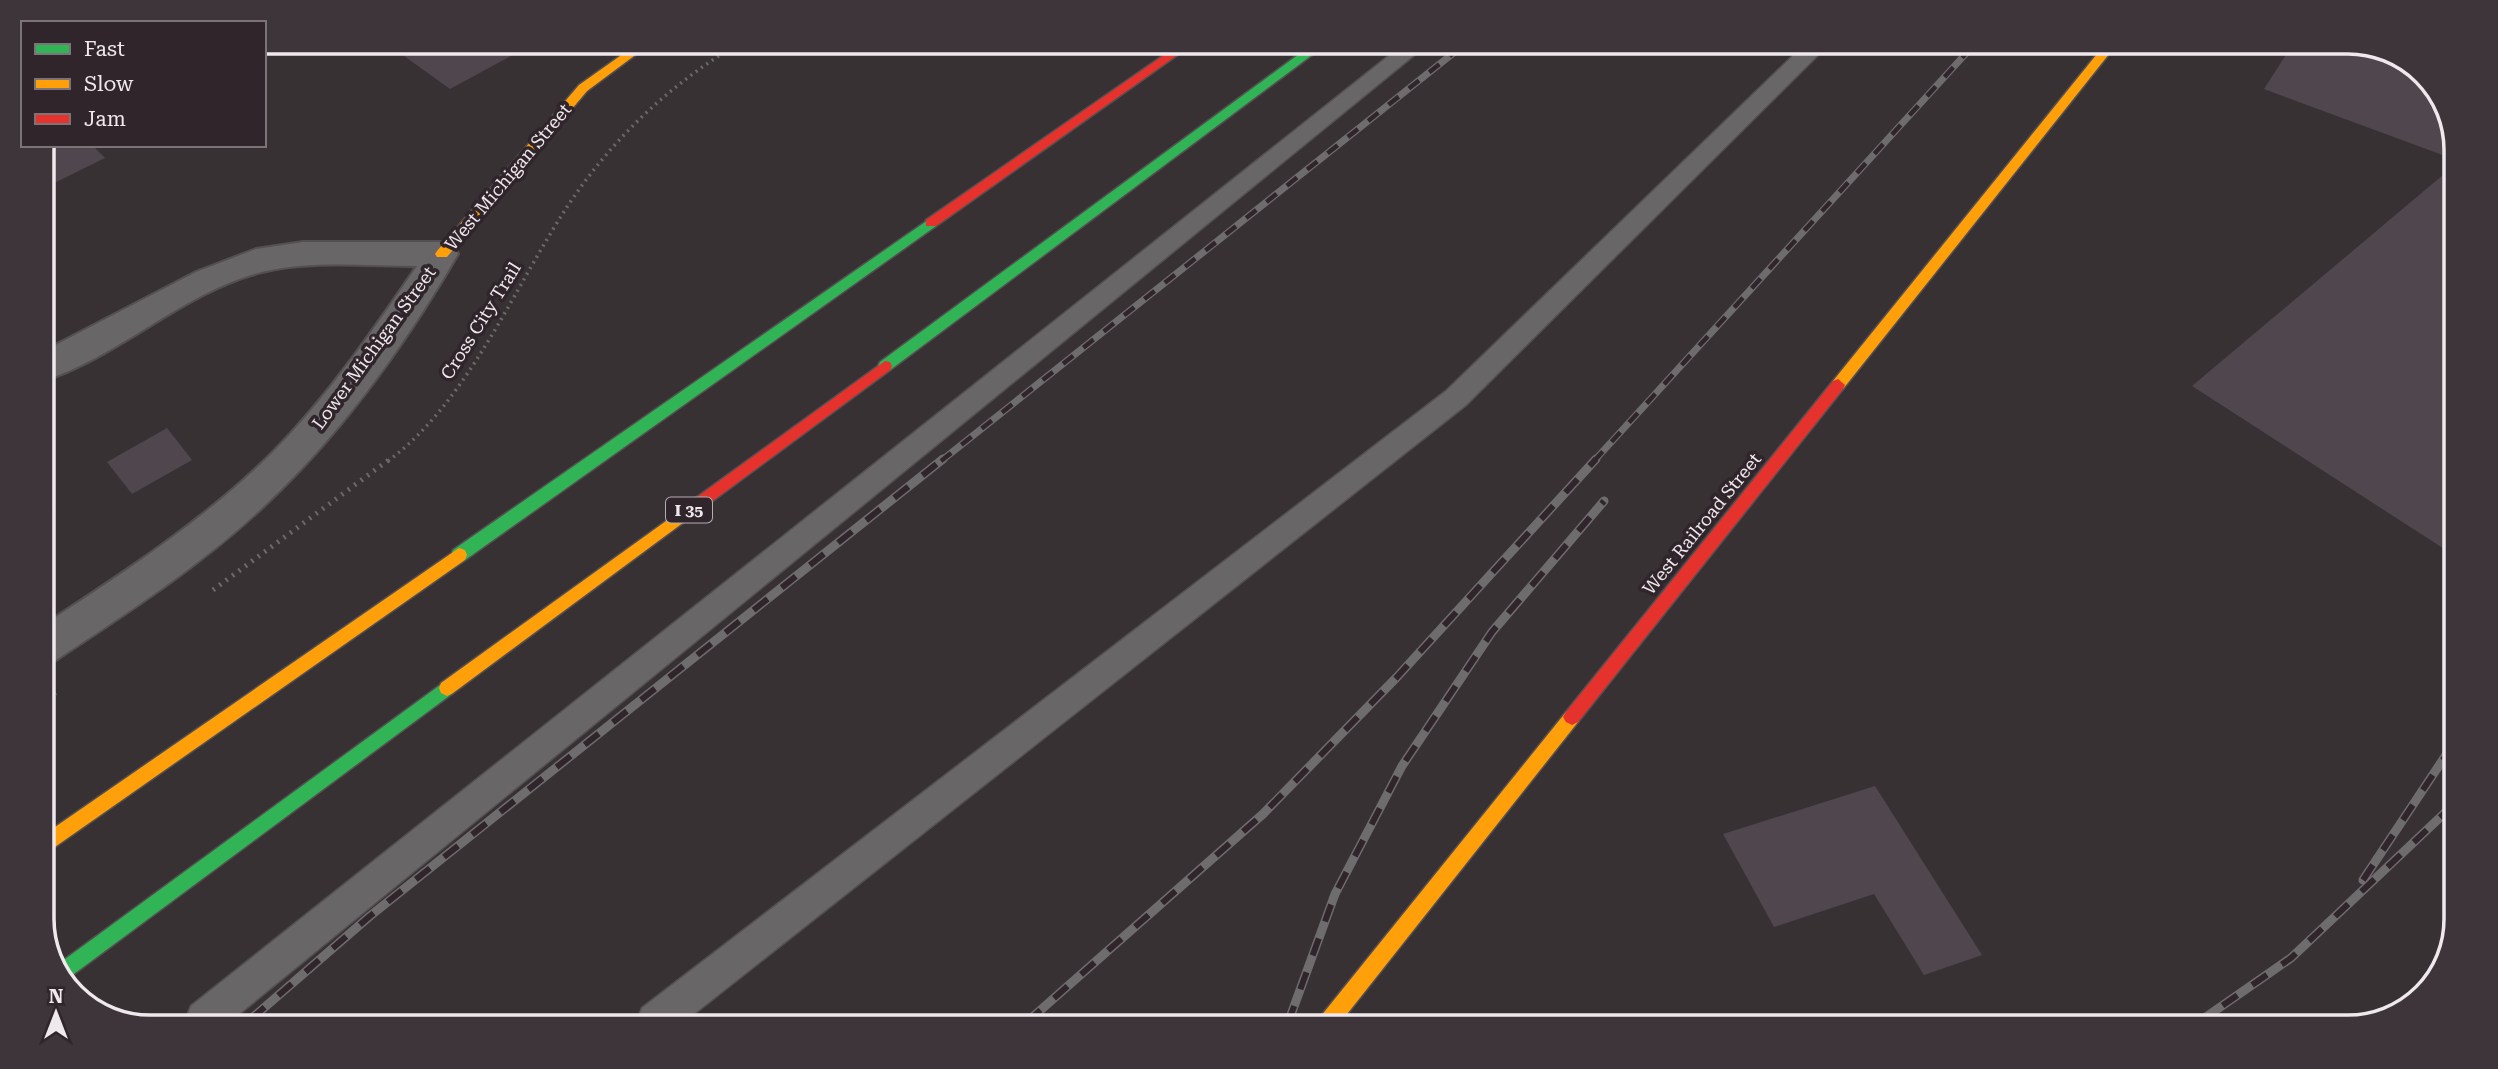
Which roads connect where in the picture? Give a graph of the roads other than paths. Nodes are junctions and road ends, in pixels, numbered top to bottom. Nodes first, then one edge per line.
1 (630, 54) edge
2 (1173, 54) edge
3 (1307, 54) edge
4 (1404, 54) edge
5 (1808, 54) edge
6 (2103, 54) edge
7 (442, 254) junction
8 (54, 362) edge
9 (54, 640) edge
10 (54, 839) edge
11 (68, 968) edge
12 (210, 1015) edge
13 (663, 1015) edge
14 (1334, 1015) edge

1 - 7 main road, West Michigan Street
2 - 10 main road
3 - 11 main road, I 35
4 - 12 lane
5 - 13 lane
6 - 14 main road, West Railroad Street
7 - 8 street, West Michigan Street
7 - 9 street, Lower Michigan Street

